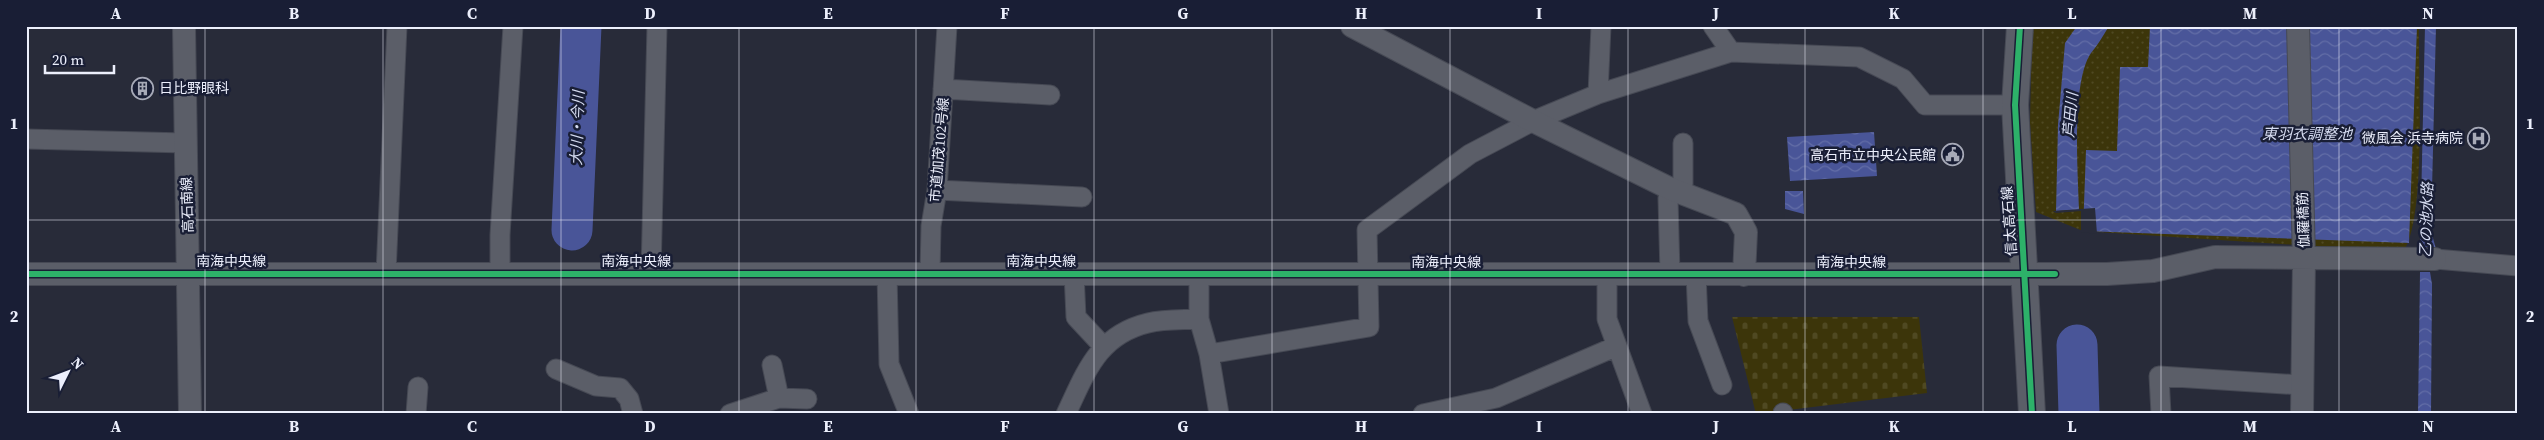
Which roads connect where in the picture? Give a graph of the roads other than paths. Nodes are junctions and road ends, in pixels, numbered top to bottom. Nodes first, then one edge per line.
1 (184, 26) edge
2 (397, 26) edge
3 (513, 26) edge
4 (657, 26) edge
5 (947, 26) edge
6 (1352, 26) edge
7 (1601, 26) edge
8 (1714, 26) edge
9 (2020, 26) edge
10 (2298, 26) edge
11 (1731, 52) junction
12 (944, 89) junction
13 (1598, 94) junction
14 (1050, 95) dead end
15 (2015, 105) junction
16 (1533, 121) junction
17 (26, 139) edge
18 (184, 142) junction
19 (1683, 143) dead end
20 (937, 190) junction
21 (1676, 191) junction
22 (1082, 197) dead end
23 (2304, 259) junction
24 (2427, 260) joint
25 (2518, 266) edge
26 (386, 273) junction
27 (500, 273) junction
28 (651, 273) junction
29 (930, 273) junction
30 (1074, 273) junction
31 (1607, 273) junction
32 (2026, 273) junction
33 (26, 274) edge
34 (190, 274) junction
35 (887, 274) junction
36 (1199, 274) junction
37 (1367, 274) junction
38 (1670, 274) junction
39 (1696, 274) junction
40 (1744, 275) junction
41 (1199, 319) junction
42 (1103, 346) junction
43 (1617, 346) junction
44 (1209, 354) junction
45 (772, 365) dead end
46 (556, 369) dead end
47 (1722, 385) dead end
48 (2301, 385) junction
49 (418, 387) dead end
50 (779, 398) junction
51 (807, 399) dead end
52 (1641, 413) edge
53 (190, 414) edge
54 (416, 414) edge
55 (633, 414) edge
56 (730, 414) edge
57 (909, 414) edge
58 (1066, 414) edge
59 (1219, 414) edge
60 (1423, 414) edge
61 (2032, 414) edge
62 (2161, 414) edge
63 (2302, 414) edge

1 - 18 street, 高石南線
2 - 26 street
3 - 27 street
4 - 28 street
5 - 12 street, 市道加茂102号線
6 - 16 street
7 - 13 street
8 - 11 street
9 - 15 main road, 信太高石線
10 - 23 street, 伽羅橋筋
11 - 13 street
11 - 15 street
12 - 14 street
12 - 20 street, 市道加茂102号線
13 - 16 street
15 - 32 main road, 信太高石線
16 - 21 street
16 - 37 street
17 - 18 street
18 - 34 street, 高石南線
19 - 21 street
20 - 22 street
20 - 29 street, 市道加茂102号線
21 - 38 street
21 - 40 street
23 - 24 street, 南海中央線
23 - 32 street, 南海中央線
23 - 48 street, 伽羅橋筋
24 - 25 street
26 - 27 street, 南海中央線
26 - 34 street, 南海中央線
27 - 28 street, 南海中央線
28 - 35 street, 南海中央線
29 - 30 street, 南海中央線
29 - 35 street, 南海中央線
30 - 36 street, 南海中央線
30 - 42 street
31 - 37 street, 南海中央線
31 - 38 street, 南海中央線
31 - 43 street
32 - 40 street, 南海中央線
32 - 61 main road, 信太高石線
33 - 34 street, 南海中央線
34 - 53 street, 高石南線
35 - 57 street
36 - 37 street, 南海中央線
36 - 41 street
37 - 44 street
38 - 39 street, 南海中央線
39 - 40 street, 南海中央線
39 - 47 street
41 - 42 street
41 - 44 street
42 - 58 street
43 - 52 street
43 - 60 street
44 - 59 street
45 - 50 street
46 - 55 street
48 - 62 street
48 - 63 street, 伽羅橋筋
49 - 54 street
50 - 51 street
50 - 56 street

